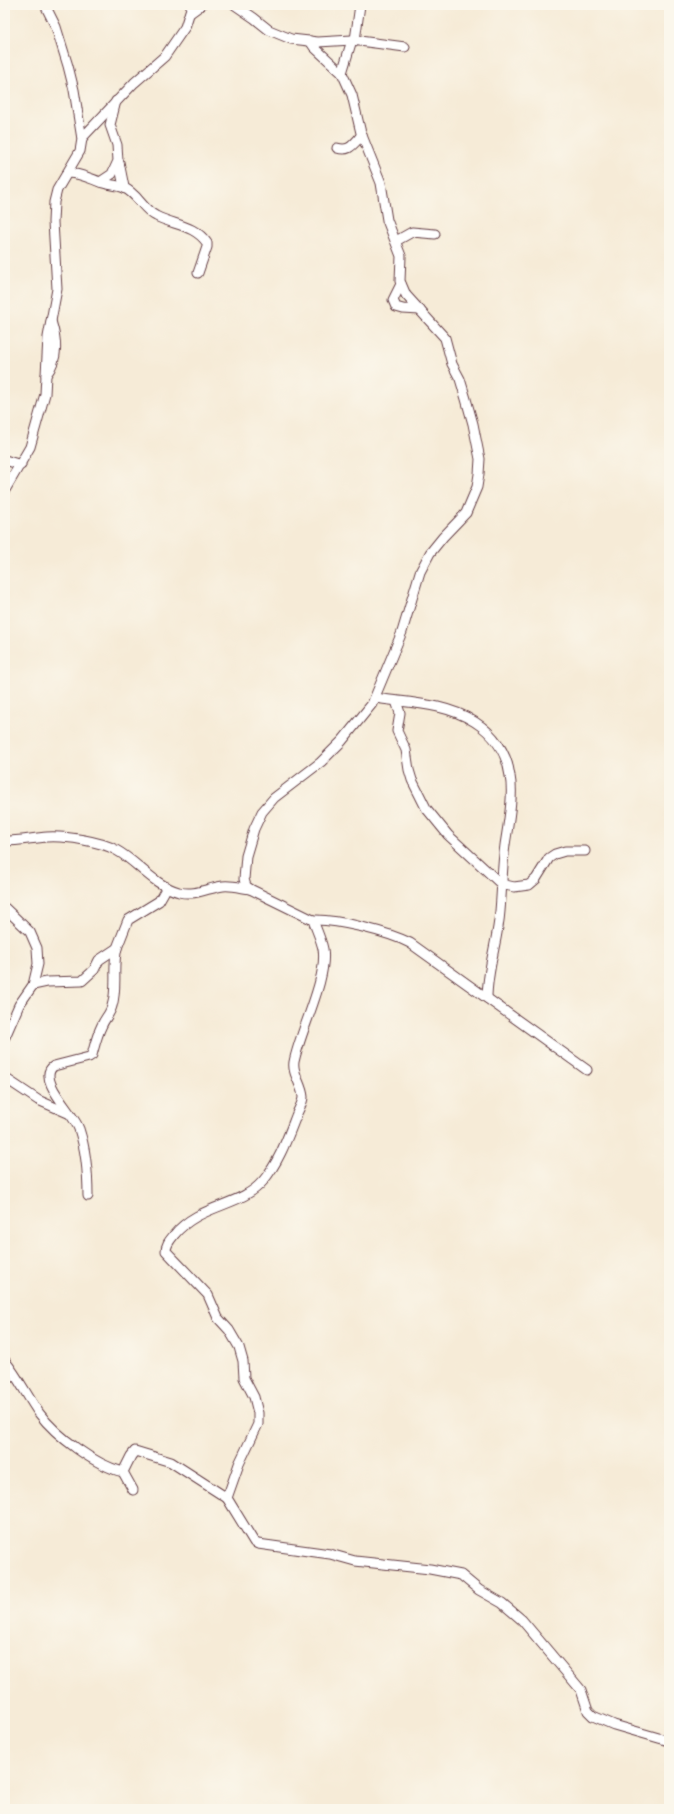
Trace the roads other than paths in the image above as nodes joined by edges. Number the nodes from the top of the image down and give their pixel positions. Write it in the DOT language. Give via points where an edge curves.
graph roads {
  1 [pos="45,5"];
  2 [pos="201,5"];
  3 [pos="235,5"];
  4 [pos="360,5"];
  5 [pos="191,9"];
  6 [pos="354,40"];
  7 [pos="310,41"];
  8 [pos="405,47"];
  9 [pos="342,73"];
  10 [pos="116,101"];
  11 [pos="362,135"];
  12 [pos="82,138"];
  13 [pos="337,148"];
  14 [pos="118,158"];
  15 [pos="68,173"];
  16 [pos="100,182"];
  17 [pos="124,188"];
  18 [pos="435,234"];
  19 [pos="396,241"];
  20 [pos="198,273"];
  21 [pos="401,284"];
  22 [pos="420,310"];
  23 [pos="5,460"];
  24 [pos="21,465"];
  25 [pos="5,490"];
  26 [pos="376,698"];
  27 [pos="396,701"];
  28 [pos="5,841"];
  29 [pos="585,851"];
  30 [pos="500,884"];
  31 [pos="166,887"];
  32 [pos="250,889"];
  33 [pos="5,908"];
  34 [pos="313,920"];
  35 [pos="117,948"];
  36 [pos="33,985"];
  37 [pos="488,998"];
  38 [pos="5,1037"];
  39 [pos="588,1070"];
  40 [pos="5,1078"];
  41 [pos="73,1116"];
  42 [pos="88,1196"];
  43 [pos="5,1361"];
  44 [pos="123,1472"];
  45 [pos="132,1490"];
  46 [pos="227,1498"];
  47 [pos="669,1741"];
  1 -- 12 [label="street" via="56,27 68,66"];
  2 -- 5 [label="street"];
  3 -- 7 [label="street" via="269,30 291,39"];
  4 -- 6 [label="street"];
  5 -- 10 [label="street" via="185,28 165,56"];
  6 -- 7 [label="street"];
  6 -- 8 [label="street"];
  6 -- 9 [label="street"];
  7 -- 9 [label="street"];
  9 -- 11 [label="street" via="352,95"];
  10 -- 12 [label="street"];
  10 -- 14 [label="street" via="110,125 117,145"];
  11 -- 13 [label="street" via="350,148"];
  11 -- 19 [label="street" via="381,183 387,220"];
  12 -- 15 [label="street" via="80,151"];
  14 -- 16 [label="street" via="115,170"];
  14 -- 17 [label="street"];
  15 -- 16 [label="street"];
  15 -- 24 [label="street" via="57,190 53,206 57,288 47,347 45,394 30,447"];
  16 -- 17 [label="street"];
  17 -- 20 [label="street" via="156,217 191,229 204,238 207,247"];
  18 -- 19 [label="street" via="412,232"];
  19 -- 21 [label="street" via="401,256"];
  21 -- 22 [label="street" via="406,295"];
  21 -- 22 [label="street" via="394,296 396,307"];
  22 -- 26 [label="street" via="445,338 452,364 460,379 478,445 479,474 477,487 466,513 430,553 420,572 402,632"];
  23 -- 24 [label="street"];
  24 -- 25 [label="street"];
  26 -- 27 [label="street"];
  26 -- 32 [label="street" via="346,736 321,762 274,798 262,812 246,856 244,879"];
  27 -- 30 [label="street" via="400,713 397,731 406,750 412,780 426,808 448,836"];
  27 -- 30 [label="street" via="456,712 484,728 499,745 511,777"];
  28 -- 31 [label="street" via="57,837 104,845 116,849"];
  29 -- 30 [label="street" via="555,854 529,885 514,887"];
  30 -- 37 [label="street" via="500,912"];
  31 -- 32 [label="street" via="193,894 226,886"];
  31 -- 35 [label="street" via="159,901 128,920"];
  32 -- 34 [label="street"];
  33 -- 36 [label="street" via="30,932 37,948 38,964"];
  34 -- 37 [label="street" via="341,923 402,939"];
  34 -- 46 [label="street" via="323,949 321,976 294,1064 303,1099 286,1144 259,1185 250,1192 194,1217 176,1233 166,1247 172,1258 208,1295 218,1318 239,1347 244,1378 254,1397 258,1413 258,1424 239,1464"];
  35 -- 36 [label="street" via="99,960 94,970 82,981"];
  35 -- 41 [label="street" via="114,957 116,978 112,1007 101,1026 92,1054 89,1058 54,1066 48,1073 56,1096"];
  36 -- 38 [label="street" via="19,1005"];
  37 -- 39 [label="street"];
  40 -- 41 [label="street" via="38,1100"];
  41 -- 42 [label="street" via="87,1161"];
  43 -- 44 [label="street" via="38,1411 53,1428 95,1460"];
  44 -- 45 [label="street"];
  44 -- 46 [label="street" via="135,1451 171,1462"];
  46 -- 47 [label="street" via="254,1542 258,1544 430,1569 466,1578 479,1590 499,1600 522,1620 581,1690 588,1711 593,1716"];
}
